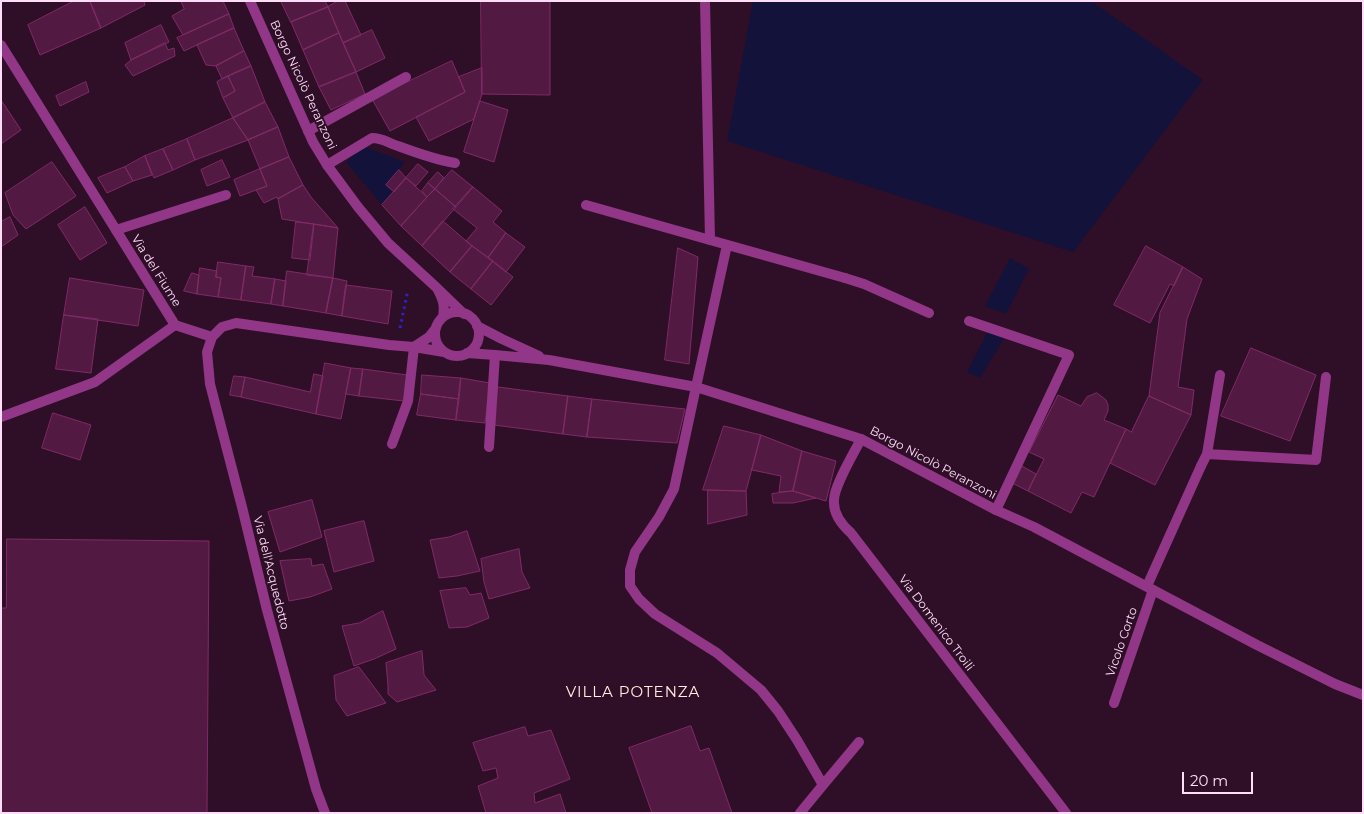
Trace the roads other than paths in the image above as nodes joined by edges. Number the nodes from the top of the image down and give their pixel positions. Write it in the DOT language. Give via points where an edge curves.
graph roads {
  1 [pos="250,1"];
  2 [pos="705,1"];
  3 [pos="1,45"];
  4 [pos="406,76"];
  5 [pos="308,131"];
  6 [pos="455,164"];
  7 [pos="326,165"];
  8 [pos="226,195"];
  9 [pos="586,205"];
  10 [pos="116,230"];
  11 [pos="710,240"];
  12 [pos="727,245"];
  13 [pos="437,288"];
  14 [pos="929,313"];
  15 [pos="464,314"];
  16 [pos="443,317"];
  17 [pos="969,321"];
  18 [pos="175,325"];
  19 [pos="477,326"];
  20 [pos="436,328"];
  21 [pos="212,337"];
  22 [pos="414,347"];
  23 [pos="444,352"];
  24 [pos="467,354"];
  25 [pos="495,355"];
  26 [pos="549,360"];
  27 [pos="1220,375"];
  28 [pos="1326,377"];
  29 [pos="696,388"];
  30 [pos="1,418"];
  31 [pos="861,439"];
  32 [pos="392,444"];
  33 [pos="488,447"];
  34 [pos="1207,454"];
  35 [pos="996,510"];
  36 [pos="1150,588"];
  37 [pos="1363,695"];
  38 [pos="1114,703"];
  39 [pos="859,742"];
  40 [pos="823,785"];
  41 [pos="325,813"];
  42 [pos="800,813"];
  43 [pos="1066,813"];
  1 -- 5 [label="street, Borgo Nicolò Peranzoni"];
  2 -- 11 [label="street"];
  3 -- 10 [label="street, Via del Fiume"];
  4 -- 5 [label="street"];
  5 -- 7 [label="street, Borgo Nicolò Peranzoni"];
  6 -- 7 [label="street" via="372,138"];
  7 -- 13 [label="street, Borgo Nicolò Peranzoni" via="388,243"];
  8 -- 10 [label="street"];
  9 -- 11 [label="street"];
  10 -- 18 [label="street, Via del Fiume"];
  11 -- 12 [label="street"];
  12 -- 14 [label="street" via="864,284"];
  12 -- 29 [label="street"];
  13 -- 15 [label="street, Borgo Nicolò Peranzoni"];
  13 -- 16 [label="street" via="445,306"];
  15 -- 16 [label="street"];
  15 -- 19 [label="street, Borgo Nicolò Peranzoni"];
  16 -- 20 [label="street"];
  17 -- 35 [label="street" via="1069,355"];
  18 -- 21 [label="street, Via del Fiume"];
  18 -- 30 [label="street" via="95,382"];
  19 -- 24 [label="street" via="478,340"];
  19 -- 26 [label="street, Borgo Nicolò Peranzoni"];
  20 -- 22 [label="street"];
  20 -- 23 [label="street" via="436,342"];
  21 -- 22 [label="street" via="222,326 236,323"];
  21 -- 41 [label="street, Via dell'Acquedotto" via="207,352 210,384 274,637"];
  22 -- 23 [label="street"];
  22 -- 32 [label="street" via="408,402"];
  23 -- 24 [label="street, Borgo Nicolò Peranzoni" via="455,356"];
  24 -- 25 [label="street, Borgo Nicolò Peranzoni"];
  25 -- 26 [label="street, Borgo Nicolò Peranzoni"];
  25 -- 33 [label="street"];
  26 -- 29 [label="street, Borgo Nicolò Peranzoni"];
  27 -- 34 [label="street"];
  28 -- 34 [label="street" via="1316,460"];
  29 -- 31 [label="street, Borgo Nicolò Peranzoni"];
  29 -- 40 [label="street" via="674,489 635,552 630,586 655,614 717,653 761,690 797,740"];
  31 -- 35 [label="street, Borgo Nicolò Peranzoni"];
  31 -- 43 [label="street, Via Domenico Troili" via="838,486 834,500 836,513"];
  34 -- 36 [label="street"];
  35 -- 36 [label="street, Borgo Nicolò Peranzoni"];
  36 -- 37 [label="street, Borgo Nicolò Peranzoni"];
  36 -- 38 [label="street, Vicolo Corto"];
  39 -- 40 [label="street"];
  40 -- 42 [label="street"];
}
